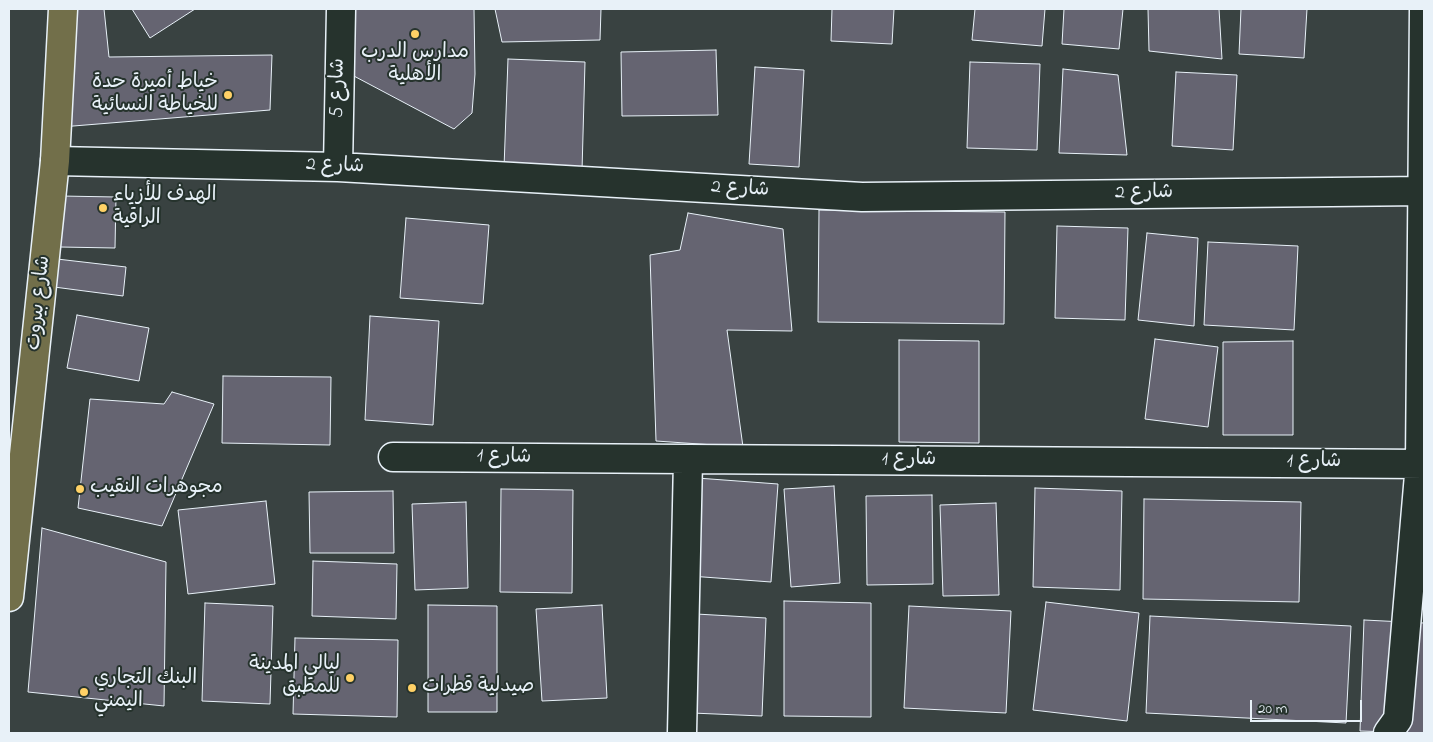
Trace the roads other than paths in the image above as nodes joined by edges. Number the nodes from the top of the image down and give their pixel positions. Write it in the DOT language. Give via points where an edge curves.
graph roads {
  1 [pos="63,9"];
  2 [pos="341,9"];
  3 [pos="1424,9"];
  4 [pos="56,161"];
  5 [pos="338,167"];
  6 [pos="1423,191"];
  7 [pos="394,457"];
  8 [pos="688,460"];
  9 [pos="1422,464"];
  10 [pos="9,597"];
  11 [pos="682,733"];
  12 [pos="1388,733"];
  1 -- 4 [label="main road, شارع بيروت"];
  2 -- 5 [label="street, شارع 5"];
  3 -- 6 [label="street"];
  4 -- 5 [label="street, شارع 2"];
  4 -- 10 [label="main road, شارع بيروت"];
  5 -- 6 [label="street, شارع 2" via="862,197"];
  6 -- 9 [label="street"];
  7 -- 8 [label="street, شارع 1"];
  8 -- 9 [label="street, شارع 1"];
  8 -- 11 [label="street"];
  9 -- 12 [label="street" via="1398,720"];
}
